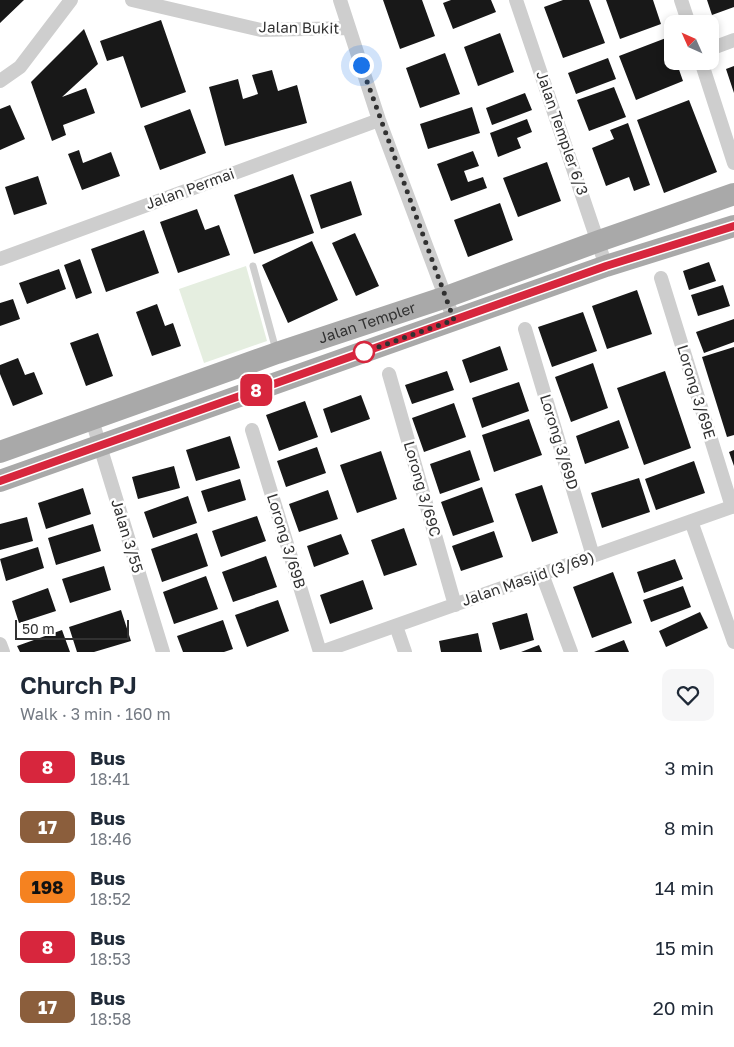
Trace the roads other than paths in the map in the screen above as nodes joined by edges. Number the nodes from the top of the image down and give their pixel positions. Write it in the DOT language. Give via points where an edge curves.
graph roads {
  1 [pos="70,0"];
  2 [pos="132,0"];
  3 [pos="340,0"];
  4 [pos="516,0"];
  5 [pos="681,0"];
  6 [pos="686,15"];
  7 [pos="349,28"];
  8 [pos="734,40"];
  9 [pos="719,46"];
  10 [pos="704,70"];
  11 [pos="0,82"];
  12 [pos="380,120"];
  13 [pos="734,163"];
  14 [pos="734,194"];
  15 [pos="734,226"];
  16 [pos="599,240"];
  17 [pos="0,259"];
  18 [pos="253,266"];
  19 [pos="606,266"];
  20 [pos="661,278"];
  21 [pos="446,298"];
  22 [pos="454,320"];
  23 [pos="525,328"];
  24 [pos="277,353"];
  25 [pos="389,374"];
  26 [pos="92,420"];
  27 [pos="252,430"];
  28 [pos="100,446"];
  29 [pos="0,452"];
  30 [pos="0,481"];
  31 [pos="733,507"];
  32 [pos="691,521"];
  33 [pos="593,556"];
  34 [pos="542,574"];
  35 [pos="455,605"];
  36 [pos="396,626"];
  37 [pos="734,642"];
  38 [pos="0,644"];
  39 [pos="3,652"];
  40 [pos="163,652"];
  41 [pos="321,652"];
  42 [pos="405,652"];
  43 [pos="571,652"];
  1 -- 11 [label="street" via="20,67"];
  2 -- 7 [label="street, Jalan Bukit" via="262,30"];
  3 -- 7 [label="street"];
  4 -- 16 [label="street, Jalan Templer 6/3"];
  5 -- 6 [label="street"];
  7 -- 12 [label="street"];
  8 -- 9 [label="street"];
  10 -- 13 [label="street"];
  12 -- 17 [label="street, Jalan Permai"];
  12 -- 21 [label="street"];
  14 -- 16 [label="main road, Jalan Templer"];
  15 -- 19 [label="main road, Jalan Templer"];
  16 -- 19 [label="street, Jalan Templer 6/3"];
  16 -- 21 [label="main road, Jalan Templer"];
  18 -- 24 [label="lane"];
  19 -- 22 [label="main road, Jalan Templer"];
  20 -- 31 [label="street, Lorong 3/69E"];
  21 -- 22 [label="street"];
  21 -- 24 [label="main road, Jalan Templer"];
  22 -- 28 [label="main road, Jalan Templer"];
  23 -- 33 [label="street, Lorong 3/69D"];
  24 -- 26 [label="main road, Jalan Templer"];
  25 -- 35 [label="street, Lorong 3/69C"];
  26 -- 28 [label="street, Jalan 3/55"];
  26 -- 29 [label="main road, Jalan Templer"];
  27 -- 41 [label="street, Lorong 3/69B"];
  28 -- 30 [label="main road, Jalan Templer"];
  28 -- 40 [label="street, Jalan 3/55"];
  31 -- 32 [label="street, Jalan Masjid (3/69)"];
  32 -- 33 [label="street, Jalan Masjid (3/69)"];
  32 -- 37 [label="street"];
  33 -- 34 [label="street, Jalan Masjid (3/69)"];
  34 -- 35 [label="street, Jalan Masjid (3/69)"];
  34 -- 43 [label="street"];
  35 -- 36 [label="street, Jalan Masjid (3/69)"];
  36 -- 41 [label="street, Jalan Masjid (3/69)"];
  36 -- 42 [label="street"];
  38 -- 39 [label="street"];
}
